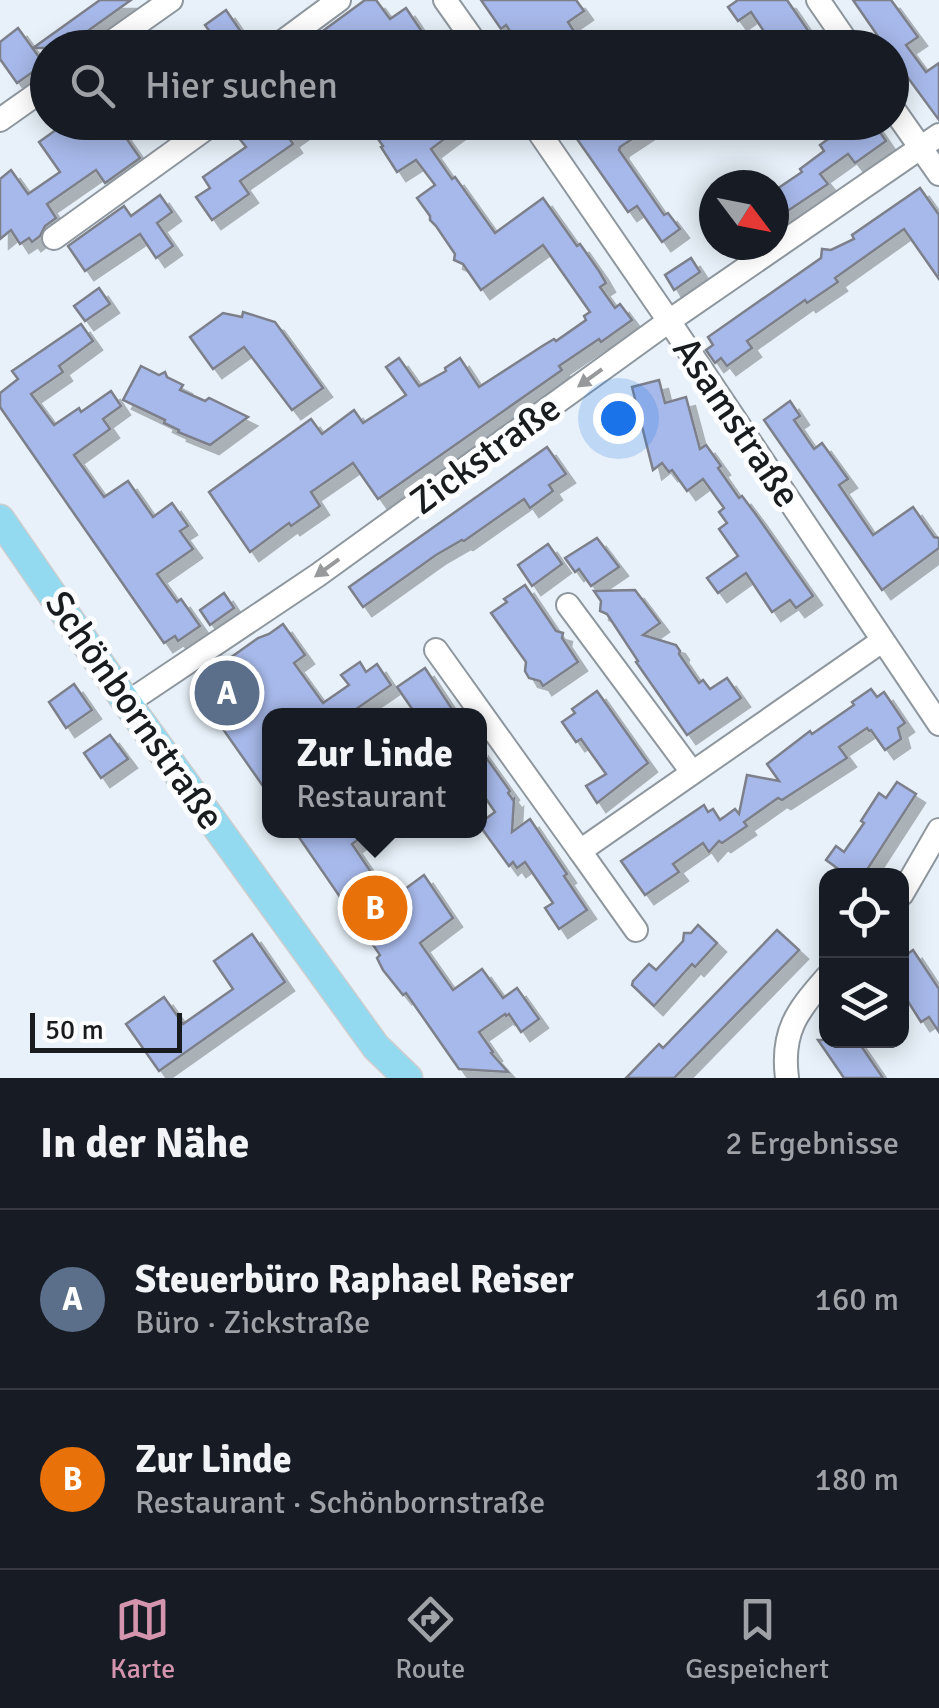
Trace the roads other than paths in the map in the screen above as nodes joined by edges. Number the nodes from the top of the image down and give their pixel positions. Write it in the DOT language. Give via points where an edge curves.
graph roads {
  1 [pos="171,0"];
  2 [pos="339,0"];
  3 [pos="445,0"];
  4 [pos="818,0"];
  5 [pos="128,30"];
  6 [pos="298,30"];
  7 [pos="466,30"];
  8 [pos="839,30"];
  9 [pos="30,99"];
  10 [pos="0,120"];
  11 [pos="909,123"];
  12 [pos="190,140"];
  13 [pos="544,140"];
  14 [pos="930,142"];
  15 [pos="939,174"];
  16 [pos="54,238"];
  17 [pos="669,321"];
  18 [pos="0,519"];
  19 [pos="568,605"];
  20 [pos="882,641"];
  21 [pos="436,650"];
  22 [pos="931,702"];
  23 [pos="128,703"];
  24 [pos="478,708"];
  25 [pos="487,721"];
  26 [pos="939,724"];
  27 [pos="692,772"];
  28 [pos="939,830"];
  29 [pos="580,851"];
  30 [pos="909,882"];
  31 [pos="636,930"];
  32 [pos="819,986"];
  33 [pos="376,1047"];
  34 [pos="392,1078"];
  35 [pos="408,1078"];
  36 [pos="787,1078"];
  1 -- 5 [label="street"];
  2 -- 6 [label="street"];
  3 -- 7 [label="street"];
  4 -- 8 [label="street"];
  9 -- 10 [label="street"];
  11 -- 14 [label="street"];
  12 -- 16 [label="street"];
  13 -- 17 [label="street, Asamstraße"];
  14 -- 15 [label="street"];
  14 -- 17 [label="street, Zickstraße"];
  17 -- 20 [label="street, Asamstraße"];
  17 -- 23 [label="street, Zickstraße, one-way" via="318,575"];
  18 -- 23 [label="main road, Schönbornstraße"];
  19 -- 27 [label="street"];
  20 -- 22 [label="street, Asamstraße"];
  20 -- 27 [label="street"];
  21 -- 24 [label="street"];
  22 -- 26 [label="street, Asamstraße"];
  23 -- 33 [label="main road, Schönbornstraße"];
  25 -- 29 [label="street"];
  27 -- 29 [label="street"];
  28 -- 30 [label="street"];
  29 -- 31 [label="street"];
  32 -- 36 [label="street" via="788,1031"];
  33 -- 34 [label="main road, Schönbornstraße"];
  33 -- 35 [label="main road, Schönbornstraße"];
}
